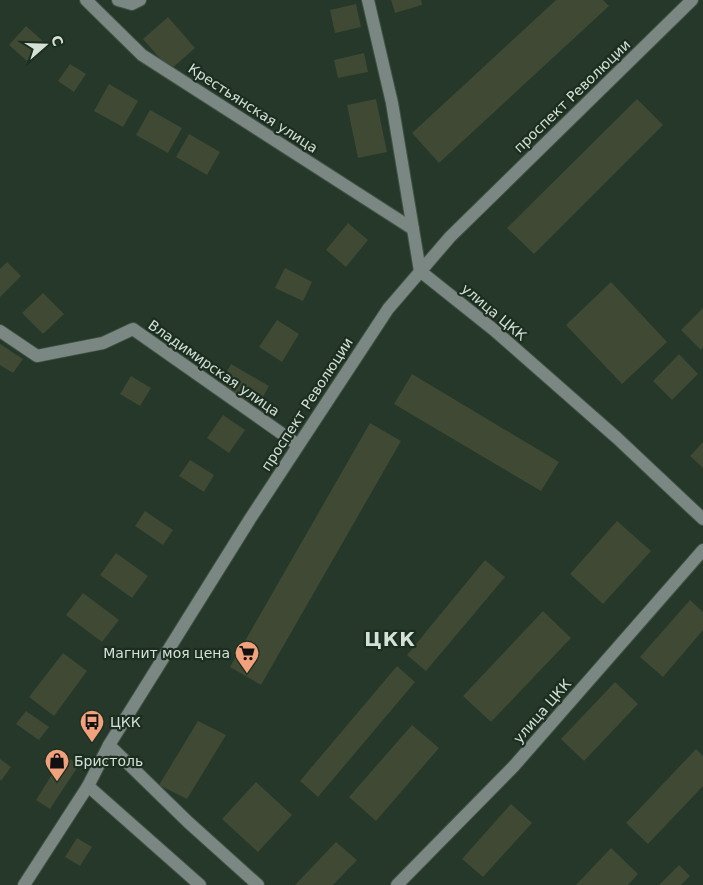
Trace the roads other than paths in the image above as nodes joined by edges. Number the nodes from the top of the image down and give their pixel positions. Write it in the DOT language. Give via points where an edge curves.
graph roads {
  1 [pos="86,0"];
  2 [pos="118,0"];
  3 [pos="140,0"];
  4 [pos="368,0"];
  5 [pos="692,0"];
  6 [pos="413,229"];
  7 [pos="420,271"];
  8 [pos="0,332"];
  9 [pos="298,446"];
  10 [pos="703,519"];
  11 [pos="703,550"];
  12 [pos="109,745"];
  13 [pos="88,786"];
  14 [pos="24,885"];
  15 [pos="200,885"];
  16 [pos="258,885"];
  17 [pos="397,885"];
  1 -- 6 [label="street, Крестьянская улица" via="142,55"];
  2 -- 3 [label="street" via="132,4"];
  4 -- 6 [label="street" via="392,103"];
  5 -- 7 [label="street, проспект Революции" via="450,237"];
  6 -- 7 [label="street"];
  7 -- 9 [label="street, проспект Революции" via="388,309"];
  7 -- 10 [label="street, улица ЦКК" via="494,330"];
  8 -- 9 [label="street, Владимирская улица" via="38,356 103,343 133,329"];
  9 -- 12 [label="street, проспект Революции"];
  11 -- 17 [label="street, улица ЦКК" via="514,766"];
  12 -- 13 [label="street, проспект Революции"];
  12 -- 16 [label="street"];
  13 -- 14 [label="street, проспект Революции"];
  13 -- 15 [label="street"];
}
